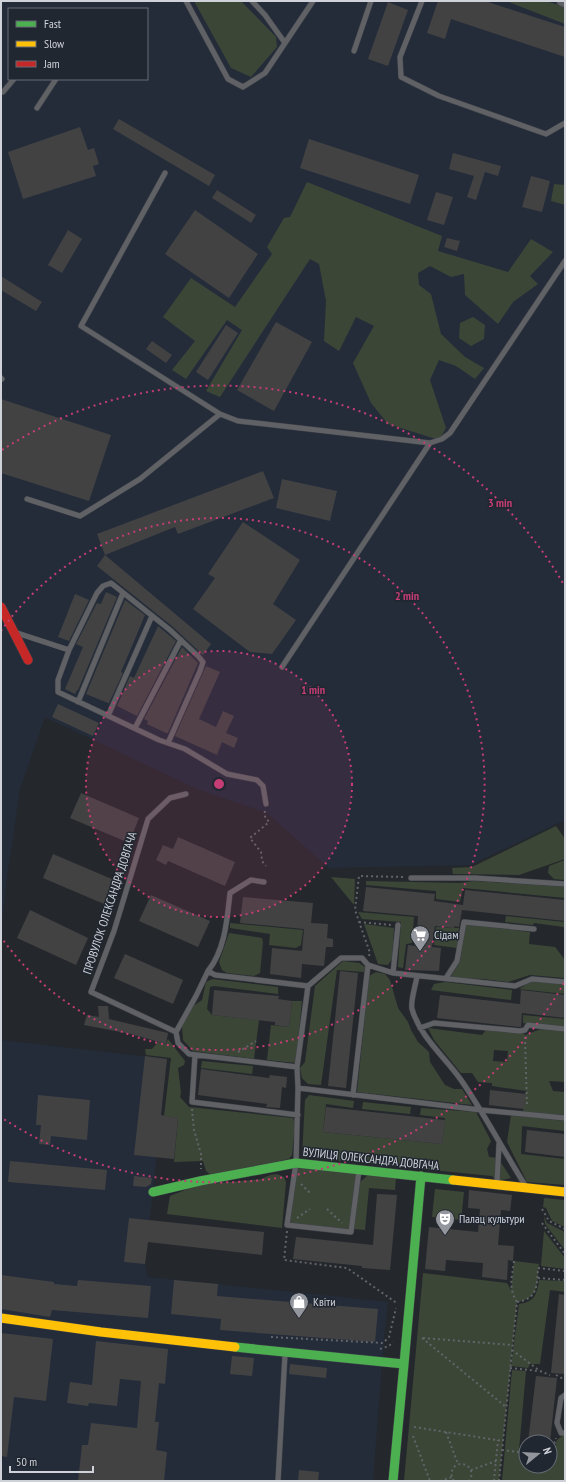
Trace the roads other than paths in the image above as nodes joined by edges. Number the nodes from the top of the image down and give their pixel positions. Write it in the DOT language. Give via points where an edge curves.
graph roads {
  1 [pos="186,1"];
  2 [pos="252,1"];
  3 [pos="313,1"];
  4 [pos="371,1"];
  5 [pos="422,1"];
  6 [pos="562,1"];
  7 [pos="565,2"];
  8 [pos="285,43"];
  9 [pos="354,51"];
  10 [pos="13,80"];
  11 [pos="55,80"];
  12 [pos="1,92"];
  13 [pos="36,108"];
  14 [pos="565,123"];
  15 [pos="165,172"];
  16 [pos="565,261"];
  17 [pos="220,414"];
  18 [pos="430,443"];
  19 [pos="27,499"];
  20 [pos="123,593"];
  21 [pos="1,607"];
  22 [pos="152,616"];
  23 [pos="14,632"];
  24 [pos="181,640"];
  25 [pos="69,650"];
  26 [pos="28,660"];
  27 [pos="282,667"];
  28 [pos="78,702"];
  29 [pos="108,716"];
  30 [pos="135,728"];
  31 [pos="168,743"];
  32 [pos="186,794"];
  33 [pos="266,804"];
  34 [pos="411,878"];
  35 [pos="264,882"];
  36 [pos="565,884"];
  37 [pos="398,925"];
  38 [pos="534,929"];
  39 [pos="368,965"];
  40 [pos="208,971"];
  41 [pos="393,973"];
  42 [pos="417,976"];
  43 [pos="446,978"];
  44 [pos="565,982"];
  45 [pos="308,986"];
  46 [pos="420,1028"];
  47 [pos="565,1029"];
  48 [pos="176,1032"];
  49 [pos="195,1055"];
  50 [pos="297,1067"];
  51 [pos="298,1088"];
  52 [pos="353,1095"];
  53 [pos="481,1110"];
  54 [pos="298,1115"];
  55 [pos="565,1118"];
  56 [pos="499,1144"];
  57 [pos="296,1163"];
  58 [pos="359,1170"];
  59 [pos="421,1176"];
  60 [pos="497,1184"];
  61 [pos="527,1188"];
  62 [pos="153,1192"];
  63 [pos="565,1192"];
  64 [pos="1,1318"];
  65 [pos="286,1352"];
  66 [pos="404,1364"];
  67 [pos="565,1395"];
  68 [pos="563,1433"];
  69 [pos="278,1481"];
  70 [pos="393,1481"];
  1 -- 8 [label="lane" via="228,79 243,87 265,73"];
  2 -- 8 [label="lane"];
  3 -- 8 [label="lane"];
  4 -- 9 [label="lane"];
  5 -- 14 [label="lane" via="400,57 401,77 439,96 546,134"];
  6 -- 7 [label="street"];
  10 -- 12 [label="lane" via="4,92"];
  11 -- 13 [label="lane"];
  15 -- 17 [label="lane" via="81,326"];
  16 -- 18 [label="lane" via="450,433"];
  17 -- 18 [label="lane" via="238,421"];
  17 -- 19 [label="lane" via="140,479 80,516"];
  18 -- 27 [label="lane"];
  20 -- 22 [label="lane"];
  20 -- 25 [label="lane" via="111,584 103,586"];
  20 -- 28 [label="lane"];
  21 -- 23 [label="street"];
  22 -- 24 [label="lane"];
  22 -- 29 [label="lane"];
  23 -- 25 [label="lane"];
  23 -- 26 [label="street"];
  24 -- 30 [label="lane"];
  24 -- 31 [label="lane" via="202,662"];
  25 -- 28 [label="lane" via="58,680 58,692"];
  28 -- 29 [label="lane"];
  29 -- 30 [label="lane"];
  30 -- 31 [label="lane"];
  31 -- 33 [label="lane" via="185,749 227,774 257,780 263,786"];
  32 -- 48 [label="lane, ПРОВУЛОК ОЛЕКСАНДРА ДОВГАЧА" via="170,798 148,819 114,931 91,992"];
  34 -- 36 [label="lane" via="475,878"];
  35 -- 40 [label="lane" via="251,880 230,893 226,929 215,962"];
  37 -- 41 [label="lane"];
  38 -- 43 [label="lane" via="464,922 457,961"];
  39 -- 41 [label="lane"];
  39 -- 45 [label="lane" via="362,958 341,958"];
  39 -- 52 [label="lane"];
  40 -- 45 [label="lane" via="215,975"];
  40 -- 48 [label="lane"];
  41 -- 42 [label="lane"];
  42 -- 43 [label="lane"];
  42 -- 46 [label="lane" via="412,1008"];
  43 -- 44 [label="lane" via="515,986 532,979"];
  45 -- 50 [label="lane"];
  46 -- 47 [label="lane" via="434,1023 520,1031 525,1030 528,1025"];
  46 -- 53 [label="lane" via="460,1078"];
  48 -- 49 [label="lane" via="178,1043 189,1054"];
  49 -- 50 [label="lane"];
  49 -- 54 [label="lane" via="192,1102"];
  50 -- 51 [label="lane"];
  51 -- 52 [label="lane"];
  51 -- 54 [label="lane"];
  52 -- 53 [label="lane"];
  53 -- 55 [label="lane"];
  53 -- 56 [label="lane"];
  54 -- 57 [label="lane"];
  56 -- 60 [label="lane"];
  56 -- 61 [label="lane"];
  57 -- 58 [label="street, ВУЛИЦЯ ОЛЕКСАНДРА ДОВГАЧА"];
  57 -- 58 [label="lane" via="288,1225 351,1232"];
  57 -- 62 [label="street, ВУЛИЦЯ ОЛЕКСАНДРА ДОВГАЧА"];
  58 -- 59 [label="street, ВУЛИЦЯ ОЛЕКСАНДРА ДОВГАЧА"];
  59 -- 60 [label="street, ВУЛИЦЯ ОЛЕКСАНДРА ДОВГАЧА"];
  59 -- 66 [label="street"];
  60 -- 61 [label="street, ВУЛИЦЯ ОЛЕКСАНДРА ДОВГАЧА"];
  61 -- 63 [label="street, ВУЛИЦЯ ОЛЕКСАНДРА ДОВГАЧА"];
  64 -- 65 [label="street" via="63,1328"];
  65 -- 66 [label="street"];
  65 -- 69 [label="lane"];
  66 -- 70 [label="street"];
  67 -- 68 [label="lane" via="561,1398 557,1423"];
}
